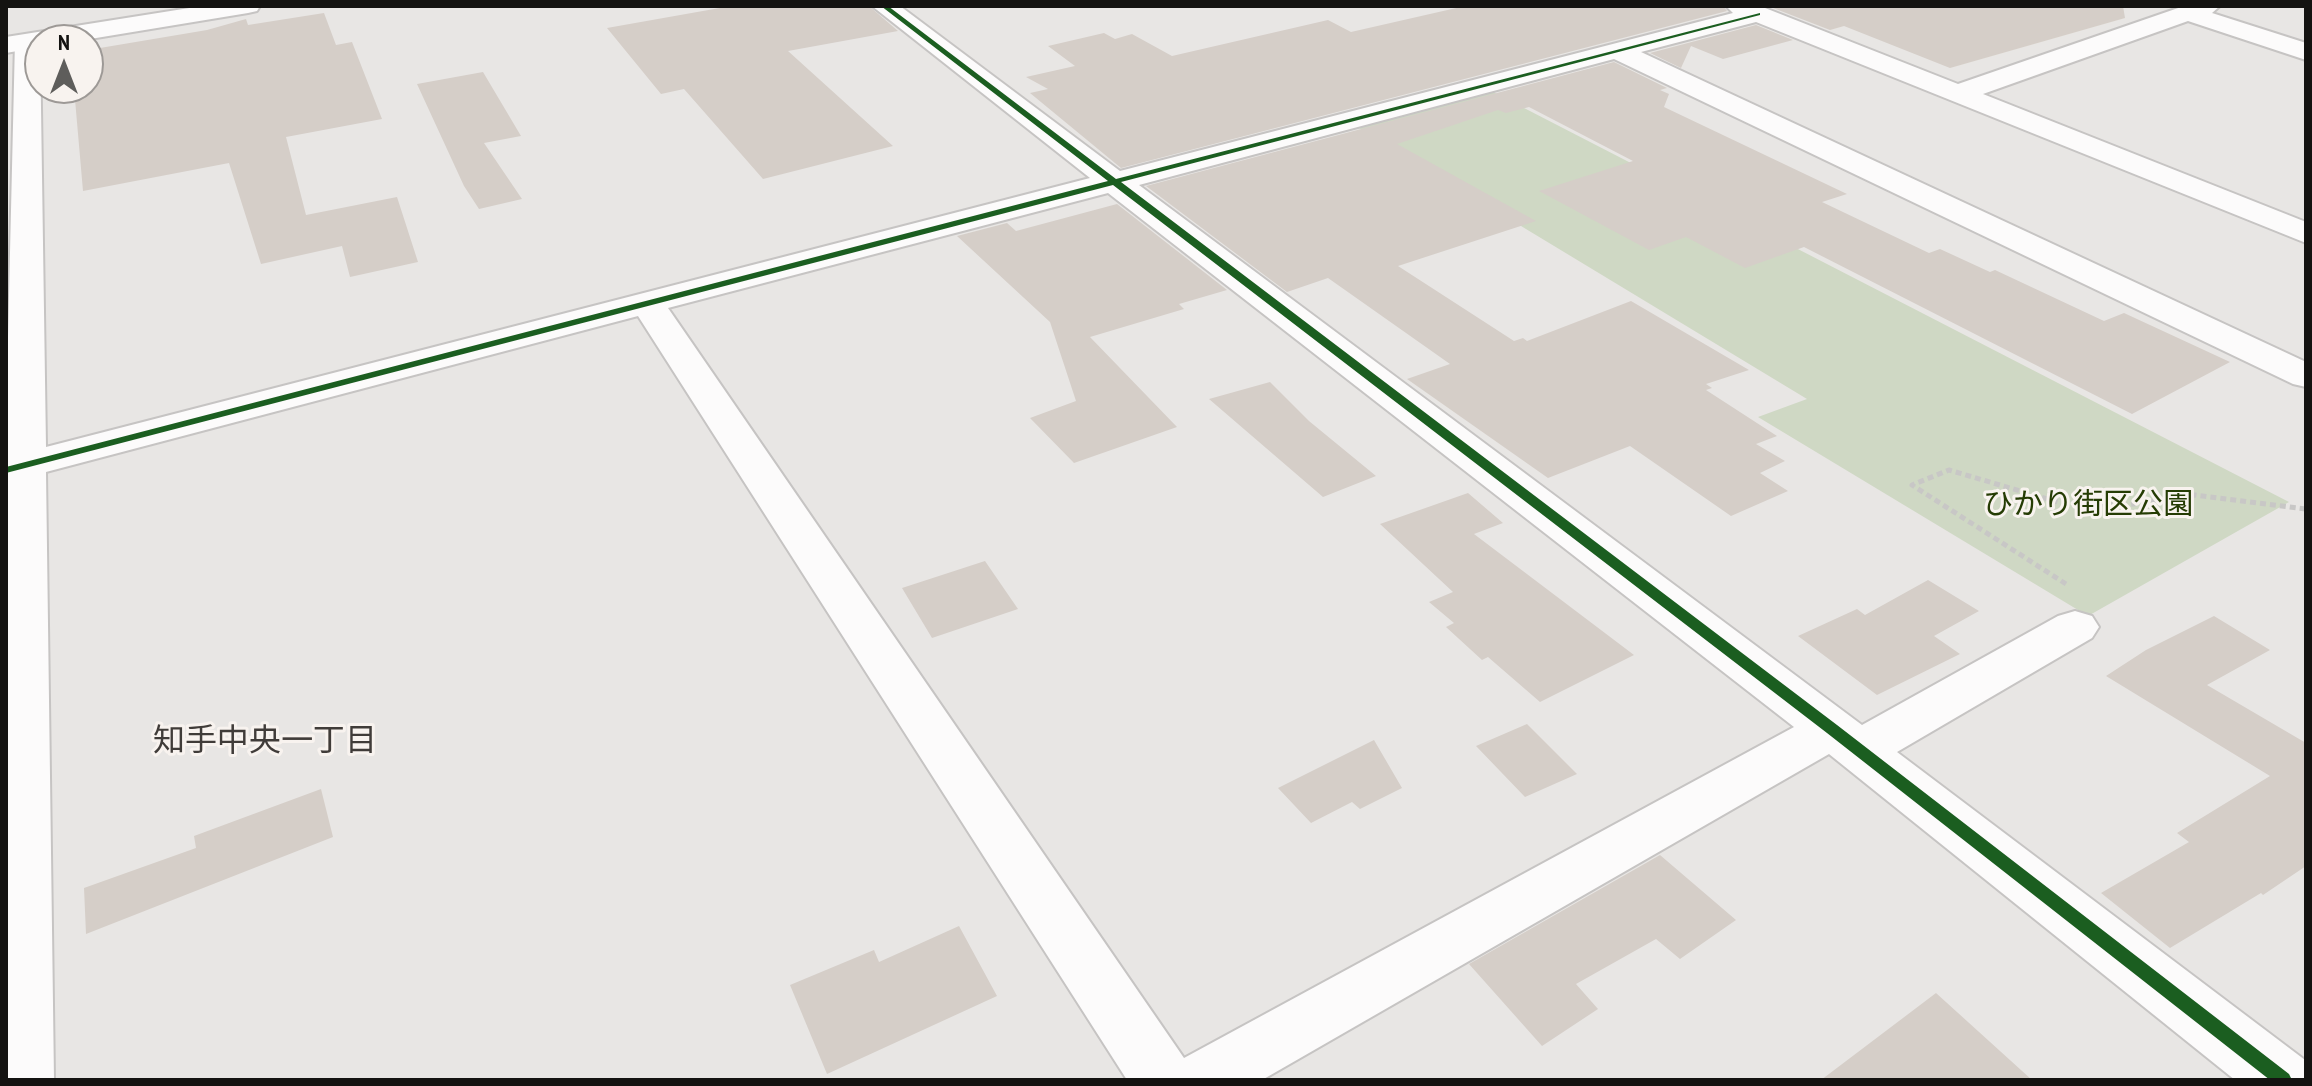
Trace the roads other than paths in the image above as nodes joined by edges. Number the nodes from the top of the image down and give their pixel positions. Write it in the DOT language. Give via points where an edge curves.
graph roads {
  1 [pos="155,6"];
  2 [pos="248,6"];
  3 [pos="884,6"];
  4 [pos="1748,10"];
  5 [pos="2198,10"];
  6 [pos="13,39"];
  7 [pos="1620,52"];
  8 [pos="2306,52"];
  9 [pos="1960,93"];
  10 [pos="1117,183"];
  11 [pos="2306,233"];
  12 [pos="648,305"];
  13 [pos="2306,376"];
  14 [pos="16,468"];
  15 [pos="2072,606"];
  16 [pos="1845,740"];
  17 [pos="22,1080"];
  18 [pos="1163,1080"];
  19 [pos="1204,1080"];
  20 [pos="2283,1080"];
  1 -- 6 [label="street"];
  2 -- 6 [label="street"];
  3 -- 10 [label="street"];
  4 -- 7 [label="street"];
  4 -- 9 [label="street"];
  5 -- 8 [label="street"];
  5 -- 9 [label="street"];
  6 -- 14 [label="street"];
  7 -- 10 [label="street"];
  7 -- 13 [label="street"];
  9 -- 11 [label="street"];
  10 -- 12 [label="street"];
  10 -- 16 [label="street"];
  12 -- 14 [label="street"];
  12 -- 18 [label="street"];
  14 -- 17 [label="street"];
  15 -- 16 [label="street"];
  16 -- 19 [label="street"];
  16 -- 20 [label="street"];
}
